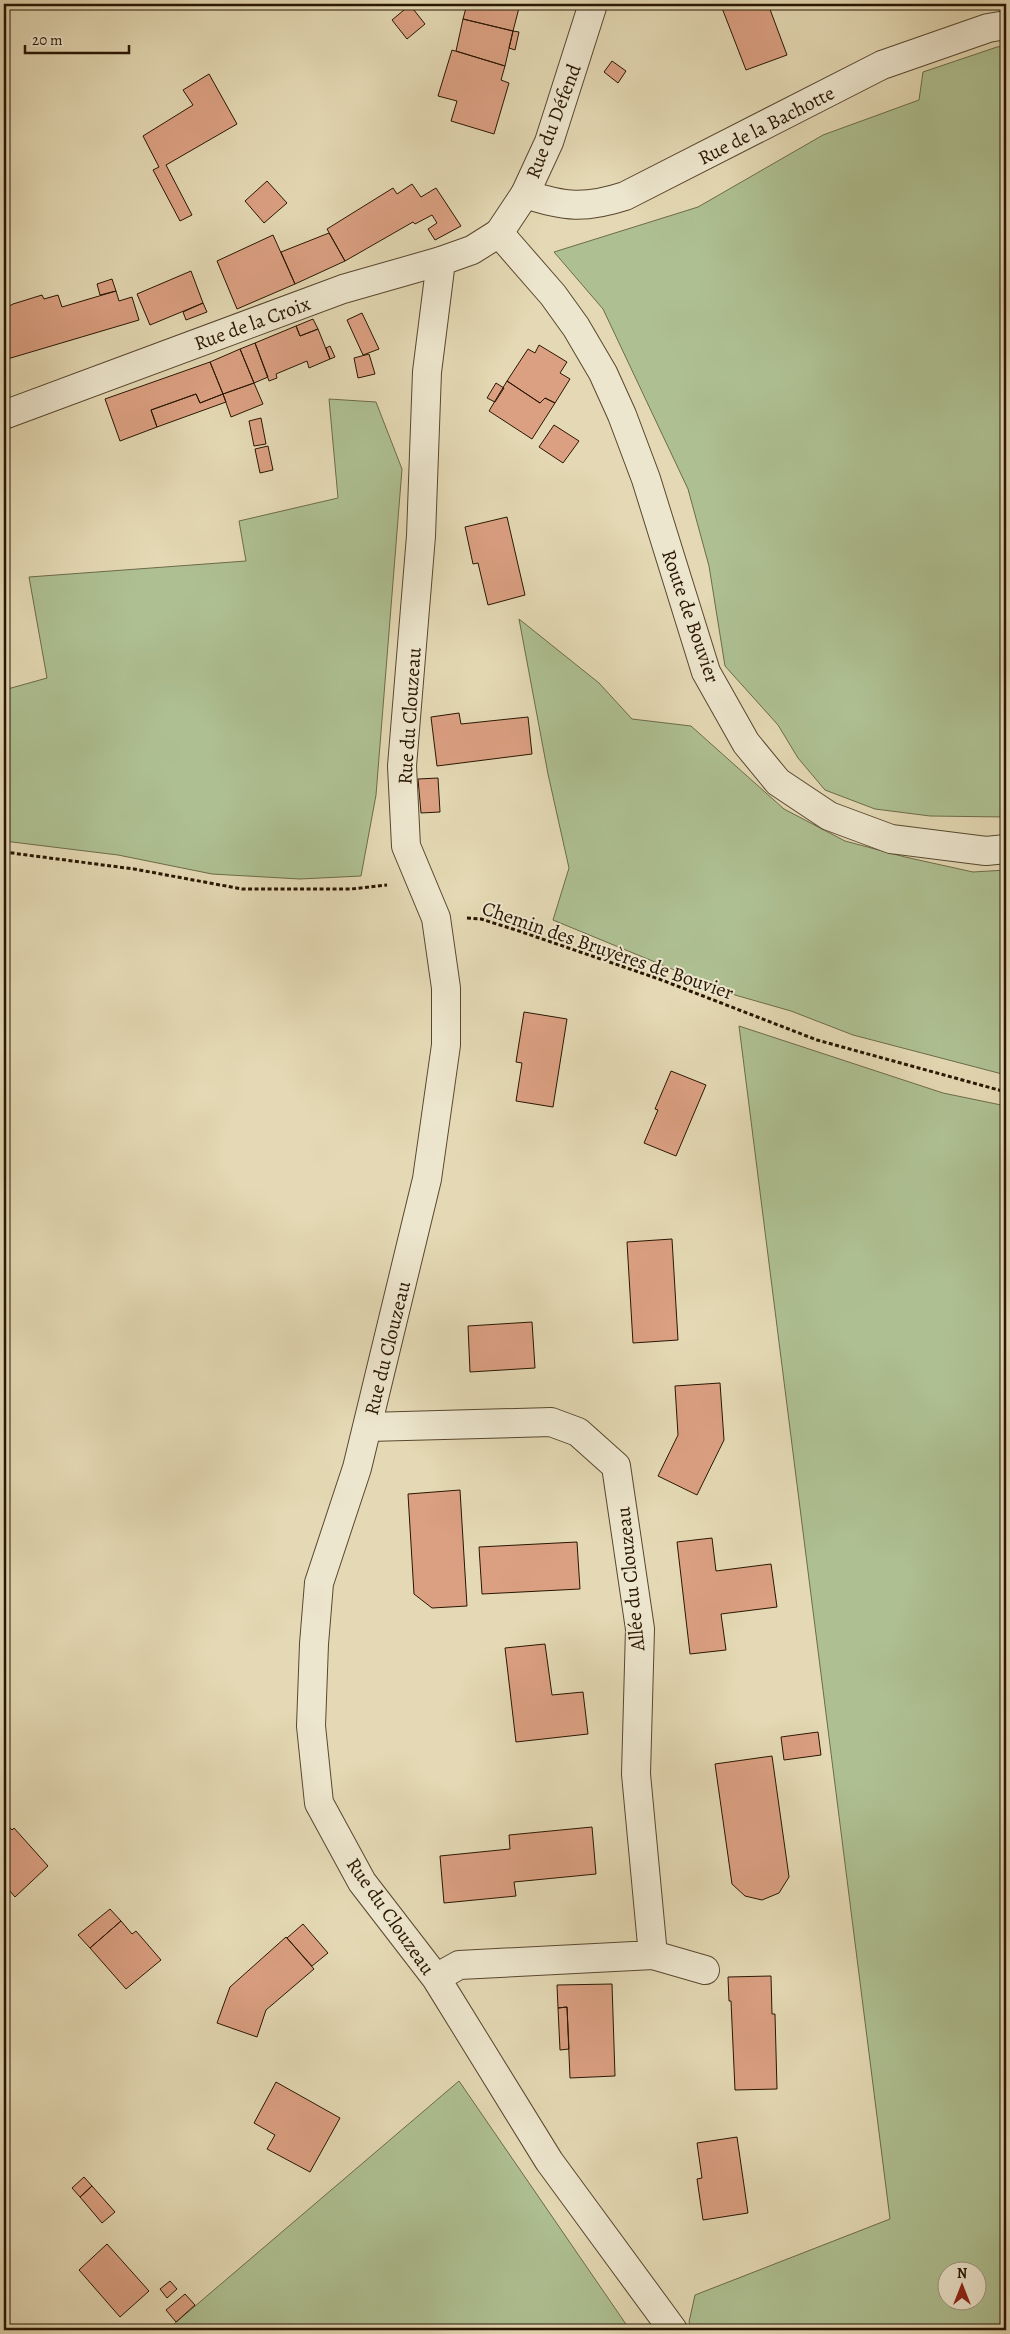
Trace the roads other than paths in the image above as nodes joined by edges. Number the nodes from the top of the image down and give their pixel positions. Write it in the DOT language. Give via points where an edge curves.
graph roads {
  1 [pos="593,4"];
  2 [pos="1006,25"];
  3 [pos="525,194"];
  4 [pos="499,232"];
  5 [pos="441,261"];
  6 [pos="4,415"];
  7 [pos="1006,849"];
  8 [pos="368,1428"];
  9 [pos="653,1955"];
  10 [pos="705,1970"];
  11 [pos="436,1978"];
  12 [pos="672,2330"];
  1 -- 3 [label="street, Rue du Défend" via="548,142"];
  2 -- 3 [label="street, Rue de la Bachotte" via="988,28 882,65 625,196 600,204 573,206"];
  3 -- 4 [label="street, Rue du Défend"];
  4 -- 5 [label="street, Rue de la Croix" via="472,250"];
  4 -- 7 [label="street, Route de Bouvier" via="559,303 603,373 646,479 706,672 746,743 778,782 829,816 891,839 986,851"];
  5 -- 6 [label="street, Rue de la Croix" via="344,288"];
  5 -- 8 [label="street, Rue du Clouzeau" via="427,372 420,545 402,766 406,846 436,918 446,988 446,1045 427,1179"];
  8 -- 9 [label="street, Allée du Clouzeau" via="551,1422 578,1432 616,1466 640,1629 636,1774"];
  8 -- 11 [label="street, Rue du Clouzeau" via="319,1583 311,1726 319,1803 362,1882"];
  9 -- 10 [label="street"];
  9 -- 11 [label="street" via="459,1965"];
  11 -- 12 [label="street, Rue du Clouzeau" via="548,2161"];
}
